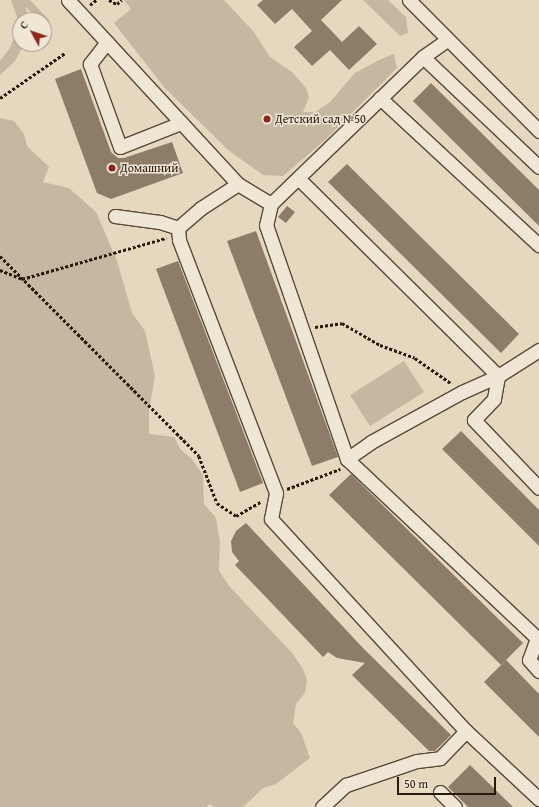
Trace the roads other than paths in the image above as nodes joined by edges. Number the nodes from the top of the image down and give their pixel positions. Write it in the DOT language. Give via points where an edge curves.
graph roads {
  1 [pos="68,0"];
  2 [pos="410,0"];
  3 [pos="447,40"];
  4 [pos="107,42"];
  5 [pos="423,57"];
  6 [pos="380,98"];
  7 [pos="181,123"];
  8 [pos="539,131"];
  9 [pos="539,167"];
  10 [pos="299,178"];
  11 [pos="238,184"];
  12 [pos="271,204"];
  13 [pos="115,216"];
  14 [pos="178,231"];
  15 [pos="539,245"];
  16 [pos="539,350"];
  17 [pos="498,376"];
  18 [pos="349,462"];
  19 [pos="539,488"];
  20 [pos="539,671"];
  21 [pos="466,731"];
  22 [pos="440,792"];
  23 [pos="539,798"];
  24 [pos="322,807"];
  25 [pos="455,807"];
  1 -- 4 [label="street"];
  2 -- 3 [label="street"];
  3 -- 5 [label="street"];
  3 -- 8 [label="street"];
  4 -- 7 [label="street"];
  4 -- 7 [label="street" via="90,64 120,147"];
  5 -- 6 [label="street"];
  5 -- 9 [label="street"];
  6 -- 10 [label="street"];
  6 -- 15 [label="street"];
  7 -- 11 [label="street"];
  10 -- 12 [label="street"];
  10 -- 17 [label="street"];
  11 -- 12 [label="street"];
  11 -- 14 [label="street" via="201,208"];
  12 -- 18 [label="street" via="266,225"];
  13 -- 14 [label="street" via="160,222"];
  14 -- 21 [label="street" via="282,491 271,519"];
  16 -- 17 [label="street"];
  17 -- 18 [label="street" via="462,392 370,442"];
  17 -- 19 [label="street" via="494,399 474,420"];
  18 -- 20 [label="street" via="537,638 529,660"];
  21 -- 23 [label="street"];
  21 -- 24 [label="street" via="440,758 417,761 346,785"];
  22 -- 25 [label="street"];
}
